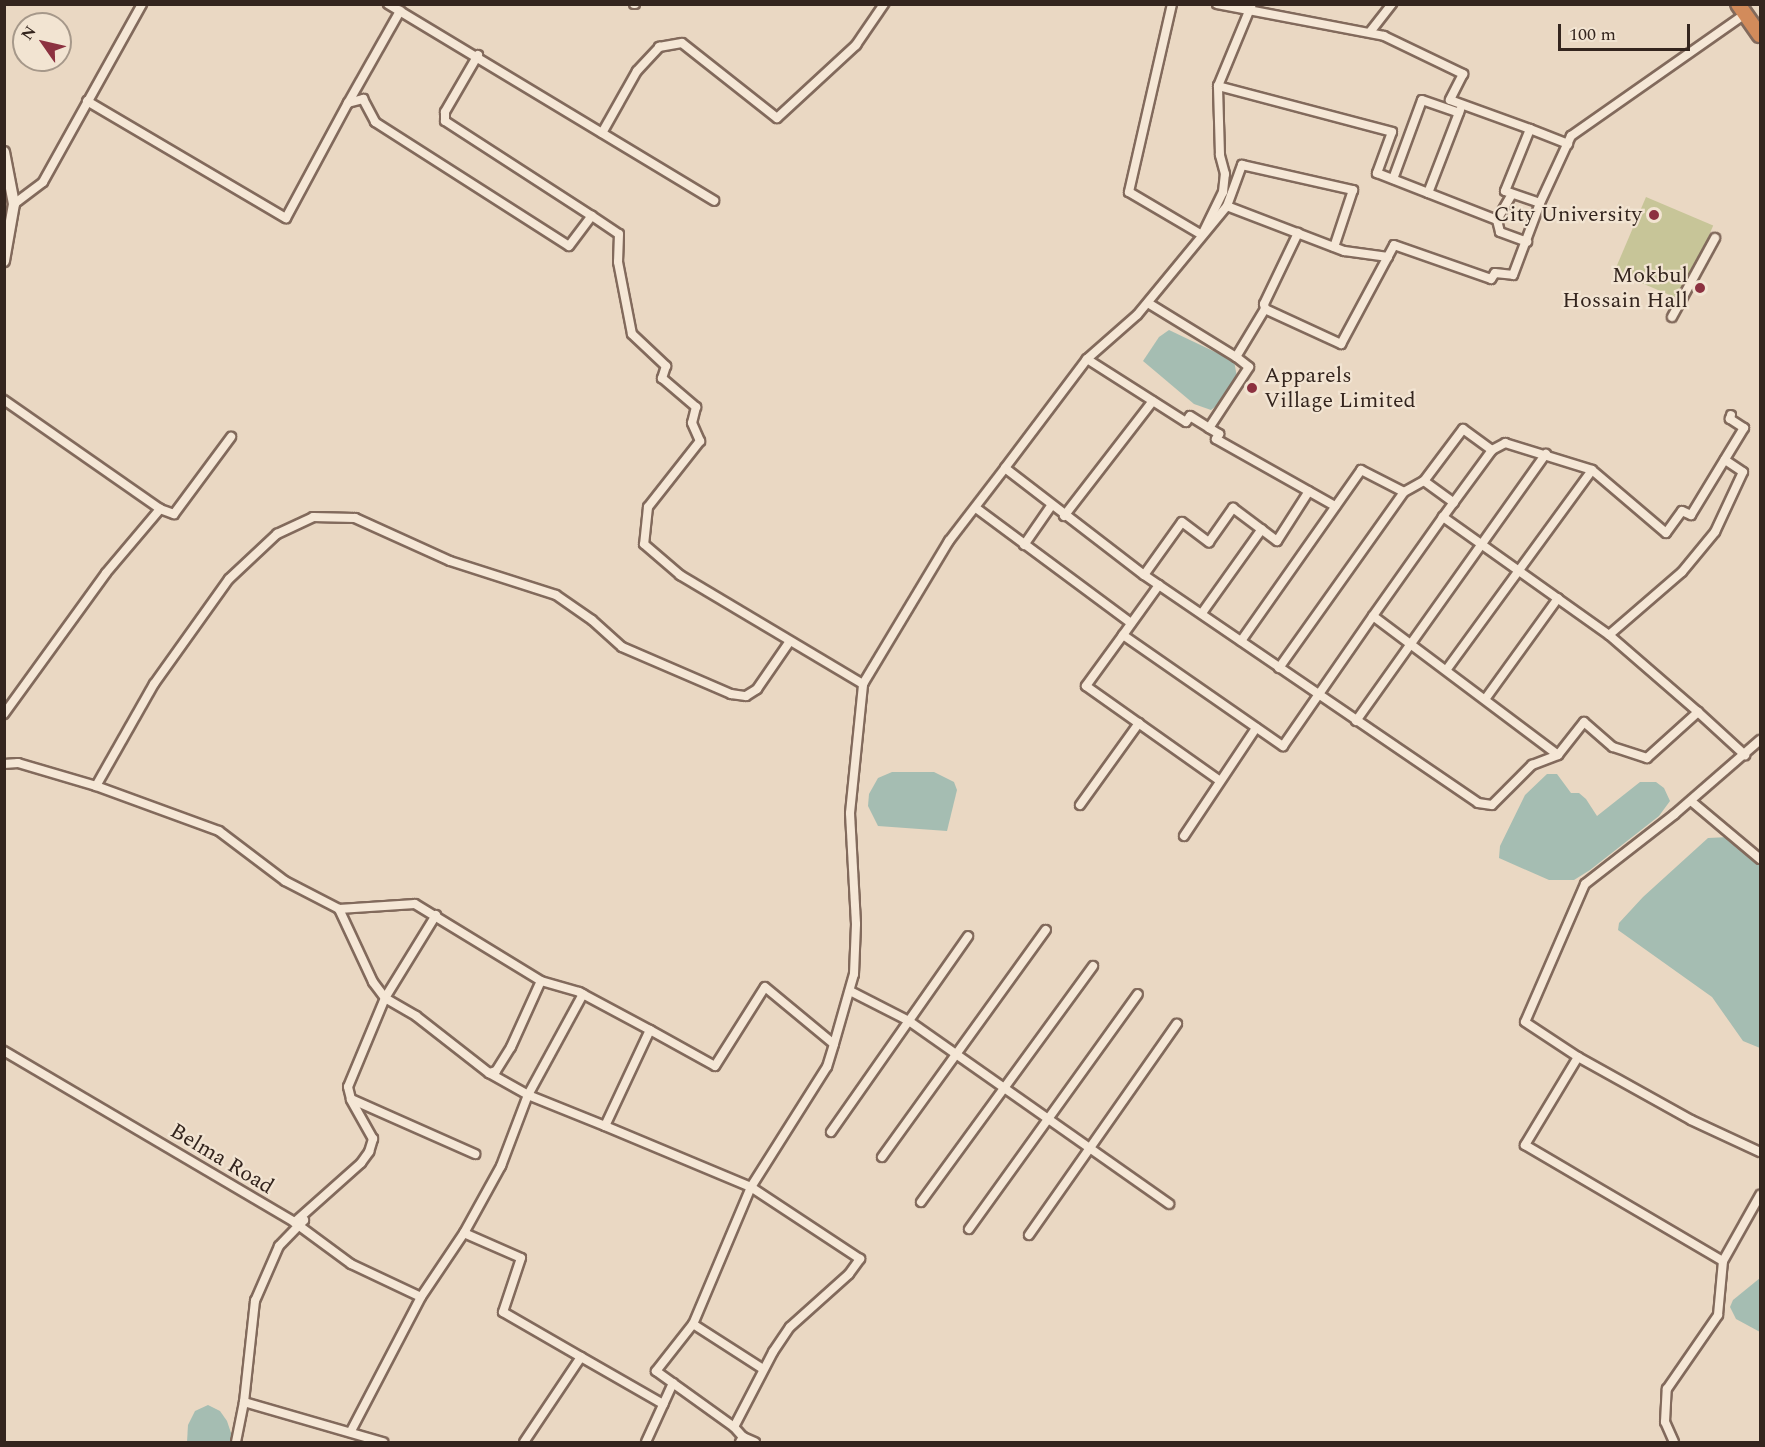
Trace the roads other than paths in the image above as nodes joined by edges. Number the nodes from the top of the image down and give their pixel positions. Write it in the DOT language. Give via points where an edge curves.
graph roads {
  1 [pos="142,4"];
  2 [pos="388,4"];
  3 [pos="884,4"];
  4 [pos="1172,4"];
  5 [pos="1217,4"];
  6 [pos="1392,4"];
  7 [pos="1250,8"];
  8 [pos="1742,9"];
  9 [pos="400,11"];
  10 [pos="1370,32"];
  11 [pos="1761,35"];
  12 [pos="478,55"];
  13 [pos="1218,86"];
  14 [pos="87,101"];
  15 [pos="348,103"];
  16 [pos="1462,104"];
  17 [pos="1459,113"];
  18 [pos="1530,129"];
  19 [pos="602,133"];
  20 [pos="1568,144"];
  21 [pos="4,152"];
  22 [pos="1393,179"];
  23 [pos="1428,193"];
  24 [pos="1512,194"];
  25 [pos="714,201"];
  26 [pos="1539,202"];
  27 [pos="14,204"];
  28 [pos="1227,206"];
  29 [pos="592,216"];
  30 [pos="1497,220"];
  31 [pos="1298,232"];
  32 [pos="1203,235"];
  33 [pos="1715,238"];
  34 [pos="1527,242"];
  35 [pos="1334,247"];
  36 [pos="1388,257"];
  37 [pos="4,261"];
  38 [pos="1148,303"];
  39 [pos="1265,309"];
  40 [pos="1672,317"];
  41 [pos="1236,357"];
  42 [pos="1087,359"];
  43 [pos="4,400"];
  44 [pos="1153,401"];
  45 [pos="1731,415"];
  46 [pos="1209,428"];
  47 [pos="231,437"];
  48 [pos="1492,450"];
  49 [pos="1546,454"];
  50 [pos="1725,460"];
  51 [pos="1005,468"];
  52 [pos="1592,470"];
  53 [pos="1424,481"];
  54 [pos="1309,491"];
  55 [pos="1404,492"];
  56 [pos="1454,503"];
  57 [pos="1051,506"];
  58 [pos="1335,506"];
  59 [pos="976,508"];
  60 [pos="160,509"];
  61 [pos="1064,516"];
  62 [pos="1443,517"];
  63 [pos="1262,529"];
  64 [pos="1024,545"];
  65 [pos="1482,545"];
  66 [pos="1519,570"];
  67 [pos="1144,575"];
  68 [pos="1159,585"];
  69 [pos="1558,598"];
  70 [pos="1202,613"];
  71 [pos="1373,616"];
  72 [pos="1131,623"];
  73 [pos="1123,635"];
  74 [pos="1609,635"];
  75 [pos="1241,640"];
  76 [pos="790,641"];
  77 [pos="1413,644"];
  78 [pos="1279,668"];
  79 [pos="1448,669"];
  80 [pos="864,684"];
  81 [pos="1316,694"];
  82 [pos="1486,698"];
  83 [pos="1698,712"];
  84 [pos="4,714"];
  85 [pos="1356,721"];
  86 [pos="1139,723"];
  87 [pos="1256,728"];
  88 [pos="1761,740"];
  89 [pos="1558,755"];
  90 [pos="1744,755"];
  91 [pos="4,764"];
  92 [pos="1220,781"];
  93 [pos="96,786"];
  94 [pos="1691,801"];
  95 [pos="1080,805"];
  96 [pos="1184,836"];
  97 [pos="1761,859"];
  98 [pos="339,909"];
  99 [pos="436,915"];
  100 [pos="1046,930"];
  101 [pos="968,936"];
  102 [pos="1093,966"];
  103 [pos="542,981"];
  104 [pos="850,991"];
  105 [pos="583,994"];
  106 [pos="1138,994"];
  107 [pos="386,998"];
  108 [pos="909,1021"];
  109 [pos="1177,1024"];
  110 [pos="650,1030"];
  111 [pos="834,1044"];
  112 [pos="4,1051"];
  113 [pos="957,1054"];
  114 [pos="1578,1057"];
  115 [pos="489,1073"];
  116 [pos="1005,1088"];
  117 [pos="528,1095"];
  118 [pos="351,1099"];
  119 [pos="1048,1119"];
  120 [pos="605,1126"];
  121 [pos="831,1132"];
  122 [pos="1091,1149"];
  123 [pos="1761,1152"];
  124 [pos="475,1154"];
  125 [pos="882,1157"];
  126 [pos="751,1187"];
  127 [pos="1761,1195"];
  128 [pos="921,1202"];
  129 [pos="1169,1204"];
  130 [pos="294,1222"];
  131 [pos="969,1229"];
  132 [pos="464,1233"];
  133 [pos="1029,1235"];
  134 [pos="1723,1261"];
  135 [pos="421,1297"];
  136 [pos="693,1324"];
  137 [pos="581,1357"];
  138 [pos="763,1370"];
  139 [pos="673,1383"];
  140 [pos="243,1402"];
  141 [pos="663,1404"];
  142 [pos="734,1426"];
  143 [pos="351,1431"];
  144 [pos="742,1440"];
  145 [pos="236,1443"];
  146 [pos="383,1443"];
  147 [pos="524,1443"];
  148 [pos="646,1443"];
  149 [pos="755,1443"];
  150 [pos="1674,1443"];
  1 -- 14 [label="street"];
  2 -- 9 [label="street"];
  3 -- 19 [label="street" via="856,45 777,118 682,43 659,47 644,63"];
  4 -- 32 [label="street" via="1129,192"];
  5 -- 7 [label="street"];
  6 -- 10 [label="street"];
  7 -- 10 [label="street"];
  7 -- 13 [label="street"];
  8 -- 11 [label="highway"];
  8 -- 20 [label="street" via="1571,136"];
  9 -- 12 [label="street"];
  9 -- 15 [label="street"];
  10 -- 16 [label="street" via="1463,74 1450,100"];
  12 -- 19 [label="street"];
  12 -- 29 [label="street" via="445,112 445,121"];
  13 -- 22 [label="street" via="1392,132 1377,173"];
  13 -- 32 [label="street" via="1220,155 1225,174 1223,192"];
  14 -- 15 [label="street" via="286,218"];
  14 -- 27 [label="street" via="43,182"];
  15 -- 29 [label="street" via="363,99 375,122 570,246"];
  16 -- 17 [label="street"];
  16 -- 18 [label="street"];
  17 -- 22 [label="street" via="1422,100"];
  17 -- 23 [label="street"];
  18 -- 20 [label="street"];
  18 -- 24 [label="street" via="1505,191"];
  19 -- 25 [label="street"];
  20 -- 26 [label="street"];
  21 -- 27 [label="main road"];
  22 -- 23 [label="street"];
  23 -- 30 [label="street"];
  24 -- 26 [label="street"];
  24 -- 30 [label="street"];
  26 -- 34 [label="street"];
  27 -- 37 [label="main road"];
  28 -- 31 [label="street"];
  28 -- 32 [label="street"];
  28 -- 35 [label="street" via="1242,165 1353,190"];
  29 -- 76 [label="street" via="620,234 618,262 632,334 666,366 662,378 696,407 692,423 700,441 648,507 644,543 680,575"];
  30 -- 34 [label="street" via="1500,232"];
  31 -- 35 [label="street"];
  31 -- 39 [label="street"];
  32 -- 38 [label="street"];
  33 -- 40 [label="street"];
  34 -- 36 [label="street" via="1513,275 1495,273 1491,279 1394,245"];
  35 -- 36 [label="street"];
  36 -- 39 [label="street" via="1341,344"];
  38 -- 41 [label="street"];
  38 -- 42 [label="street"];
  39 -- 41 [label="street"];
  41 -- 46 [label="street" via="1249,367"];
  42 -- 44 [label="street"];
  42 -- 51 [label="street"];
  43 -- 60 [label="street"];
  44 -- 46 [label="street" via="1185,422 1190,416"];
  44 -- 61 [label="street"];
  45 -- 50 [label="street" via="1730,419 1744,428"];
  46 -- 54 [label="street" via="1219,434 1216,439"];
  47 -- 60 [label="street" via="174,514"];
  48 -- 49 [label="street" via="1505,443"];
  48 -- 53 [label="street" via="1463,429"];
  48 -- 56 [label="street"];
  49 -- 52 [label="street"];
  49 -- 65 [label="street"];
  50 -- 52 [label="street" via="1691,515 1682,511 1666,533"];
  50 -- 74 [label="street" via="1743,472 1709,541 1682,572"];
  51 -- 57 [label="street"];
  51 -- 59 [label="street"];
  52 -- 66 [label="street"];
  53 -- 55 [label="street"];
  53 -- 56 [label="street"];
  54 -- 58 [label="street"];
  54 -- 63 [label="street" via="1277,540"];
  55 -- 58 [label="street" via="1360,470"];
  55 -- 78 [label="street"];
  56 -- 62 [label="street"];
  57 -- 61 [label="street"];
  57 -- 64 [label="street"];
  58 -- 75 [label="street"];
  59 -- 64 [label="street"];
  59 -- 80 [label="street" via="942,551"];
  60 -- 84 [label="street" via="106,573"];
  61 -- 67 [label="street"];
  62 -- 65 [label="street"];
  62 -- 71 [label="street"];
  63 -- 67 [label="street" via="1233,508 1209,542 1182,522"];
  63 -- 70 [label="street"];
  64 -- 72 [label="street"];
  65 -- 66 [label="street"];
  65 -- 77 [label="street"];
  66 -- 69 [label="street"];
  66 -- 79 [label="street"];
  67 -- 68 [label="street"];
  68 -- 70 [label="street"];
  68 -- 72 [label="street"];
  69 -- 74 [label="street"];
  69 -- 82 [label="street"];
  70 -- 75 [label="street"];
  71 -- 77 [label="street"];
  71 -- 81 [label="street"];
  72 -- 73 [label="street"];
  73 -- 86 [label="street" via="1086,686"];
  73 -- 87 [label="street"];
  74 -- 83 [label="street"];
  75 -- 78 [label="street"];
  76 -- 80 [label="street"];
  76 -- 93 [label="street" via="757,689 746,696 731,694 622,647 556,595 450,561 355,518 313,518 277,534 229,579 154,684"];
  77 -- 79 [label="street"];
  77 -- 85 [label="street"];
  78 -- 81 [label="street"];
  79 -- 82 [label="street"];
  80 -- 104 [label="street" via="850,813 856,924"];
  81 -- 85 [label="street"];
  81 -- 87 [label="street" via="1283,746"];
  82 -- 89 [label="street"];
  83 -- 89 [label="street" via="1647,758 1613,747 1584,722"];
  83 -- 90 [label="street"];
  85 -- 89 [label="street" via="1478,803 1492,805 1532,765"];
  86 -- 92 [label="street"];
  86 -- 95 [label="street"];
  87 -- 92 [label="street"];
  88 -- 90 [label="street"];
  90 -- 94 [label="street"];
  91 -- 93 [label="street" via="18,763"];
  92 -- 96 [label="street"];
  93 -- 98 [label="street" via="219,831 285,881"];
  94 -- 97 [label="street"];
  94 -- 114 [label="street" via="1585,884 1575,905 1525,1022"];
  98 -- 99 [label="street" via="415,904"];
  98 -- 107 [label="street" via="373,982"];
  99 -- 103 [label="street"];
  99 -- 107 [label="street"];
  100 -- 113 [label="street"];
  101 -- 108 [label="street"];
  102 -- 116 [label="street"];
  103 -- 105 [label="street"];
  103 -- 115 [label="street" via="511,1047 496,1071"];
  104 -- 108 [label="street"];
  104 -- 111 [label="street"];
  105 -- 110 [label="street"];
  105 -- 117 [label="street"];
  106 -- 119 [label="street"];
  107 -- 115 [label="street" via="416,1016"];
  107 -- 118 [label="street" via="349,1081"];
  108 -- 113 [label="street"];
  108 -- 121 [label="street"];
  109 -- 122 [label="street"];
  110 -- 111 [label="street" via="715,1066 765,987"];
  110 -- 120 [label="street"];
  111 -- 126 [label="street" via="827,1068"];
  112 -- 130 [label="street, Belma Road"];
  113 -- 116 [label="street"];
  113 -- 125 [label="street"];
  114 -- 123 [label="street" via="1691,1120"];
  114 -- 134 [label="street" via="1525,1145"];
  115 -- 117 [label="street"];
  116 -- 119 [label="street"];
  116 -- 128 [label="street"];
  117 -- 120 [label="street"];
  117 -- 132 [label="street" via="501,1166"];
  118 -- 124 [label="street"];
  118 -- 130 [label="street" via="373,1140 369,1152"];
  119 -- 122 [label="street"];
  119 -- 131 [label="street"];
  120 -- 126 [label="street"];
  122 -- 129 [label="street"];
  122 -- 133 [label="street"];
  126 -- 136 [label="street"];
  126 -- 138 [label="street" via="860,1259 849,1274 790,1327"];
  127 -- 134 [label="street"];
  130 -- 135 [label="street, Belma Road" via="351,1264"];
  130 -- 140 [label="street" via="304,1220 279,1246 255,1300"];
  132 -- 135 [label="street"];
  132 -- 137 [label="street" via="521,1258 503,1312"];
  134 -- 150 [label="street" via="1718,1315 1667,1389 1665,1422"];
  135 -- 143 [label="street"];
  136 -- 138 [label="street"];
  136 -- 139 [label="street" via="656,1371"];
  137 -- 141 [label="street"];
  137 -- 147 [label="street"];
  138 -- 142 [label="street"];
  139 -- 141 [label="street"];
  139 -- 142 [label="street"];
  140 -- 143 [label="street"];
  140 -- 145 [label="street"];
  141 -- 148 [label="street"];
  142 -- 144 [label="street"];
  143 -- 146 [label="street"];
  144 -- 149 [label="street"];
}
